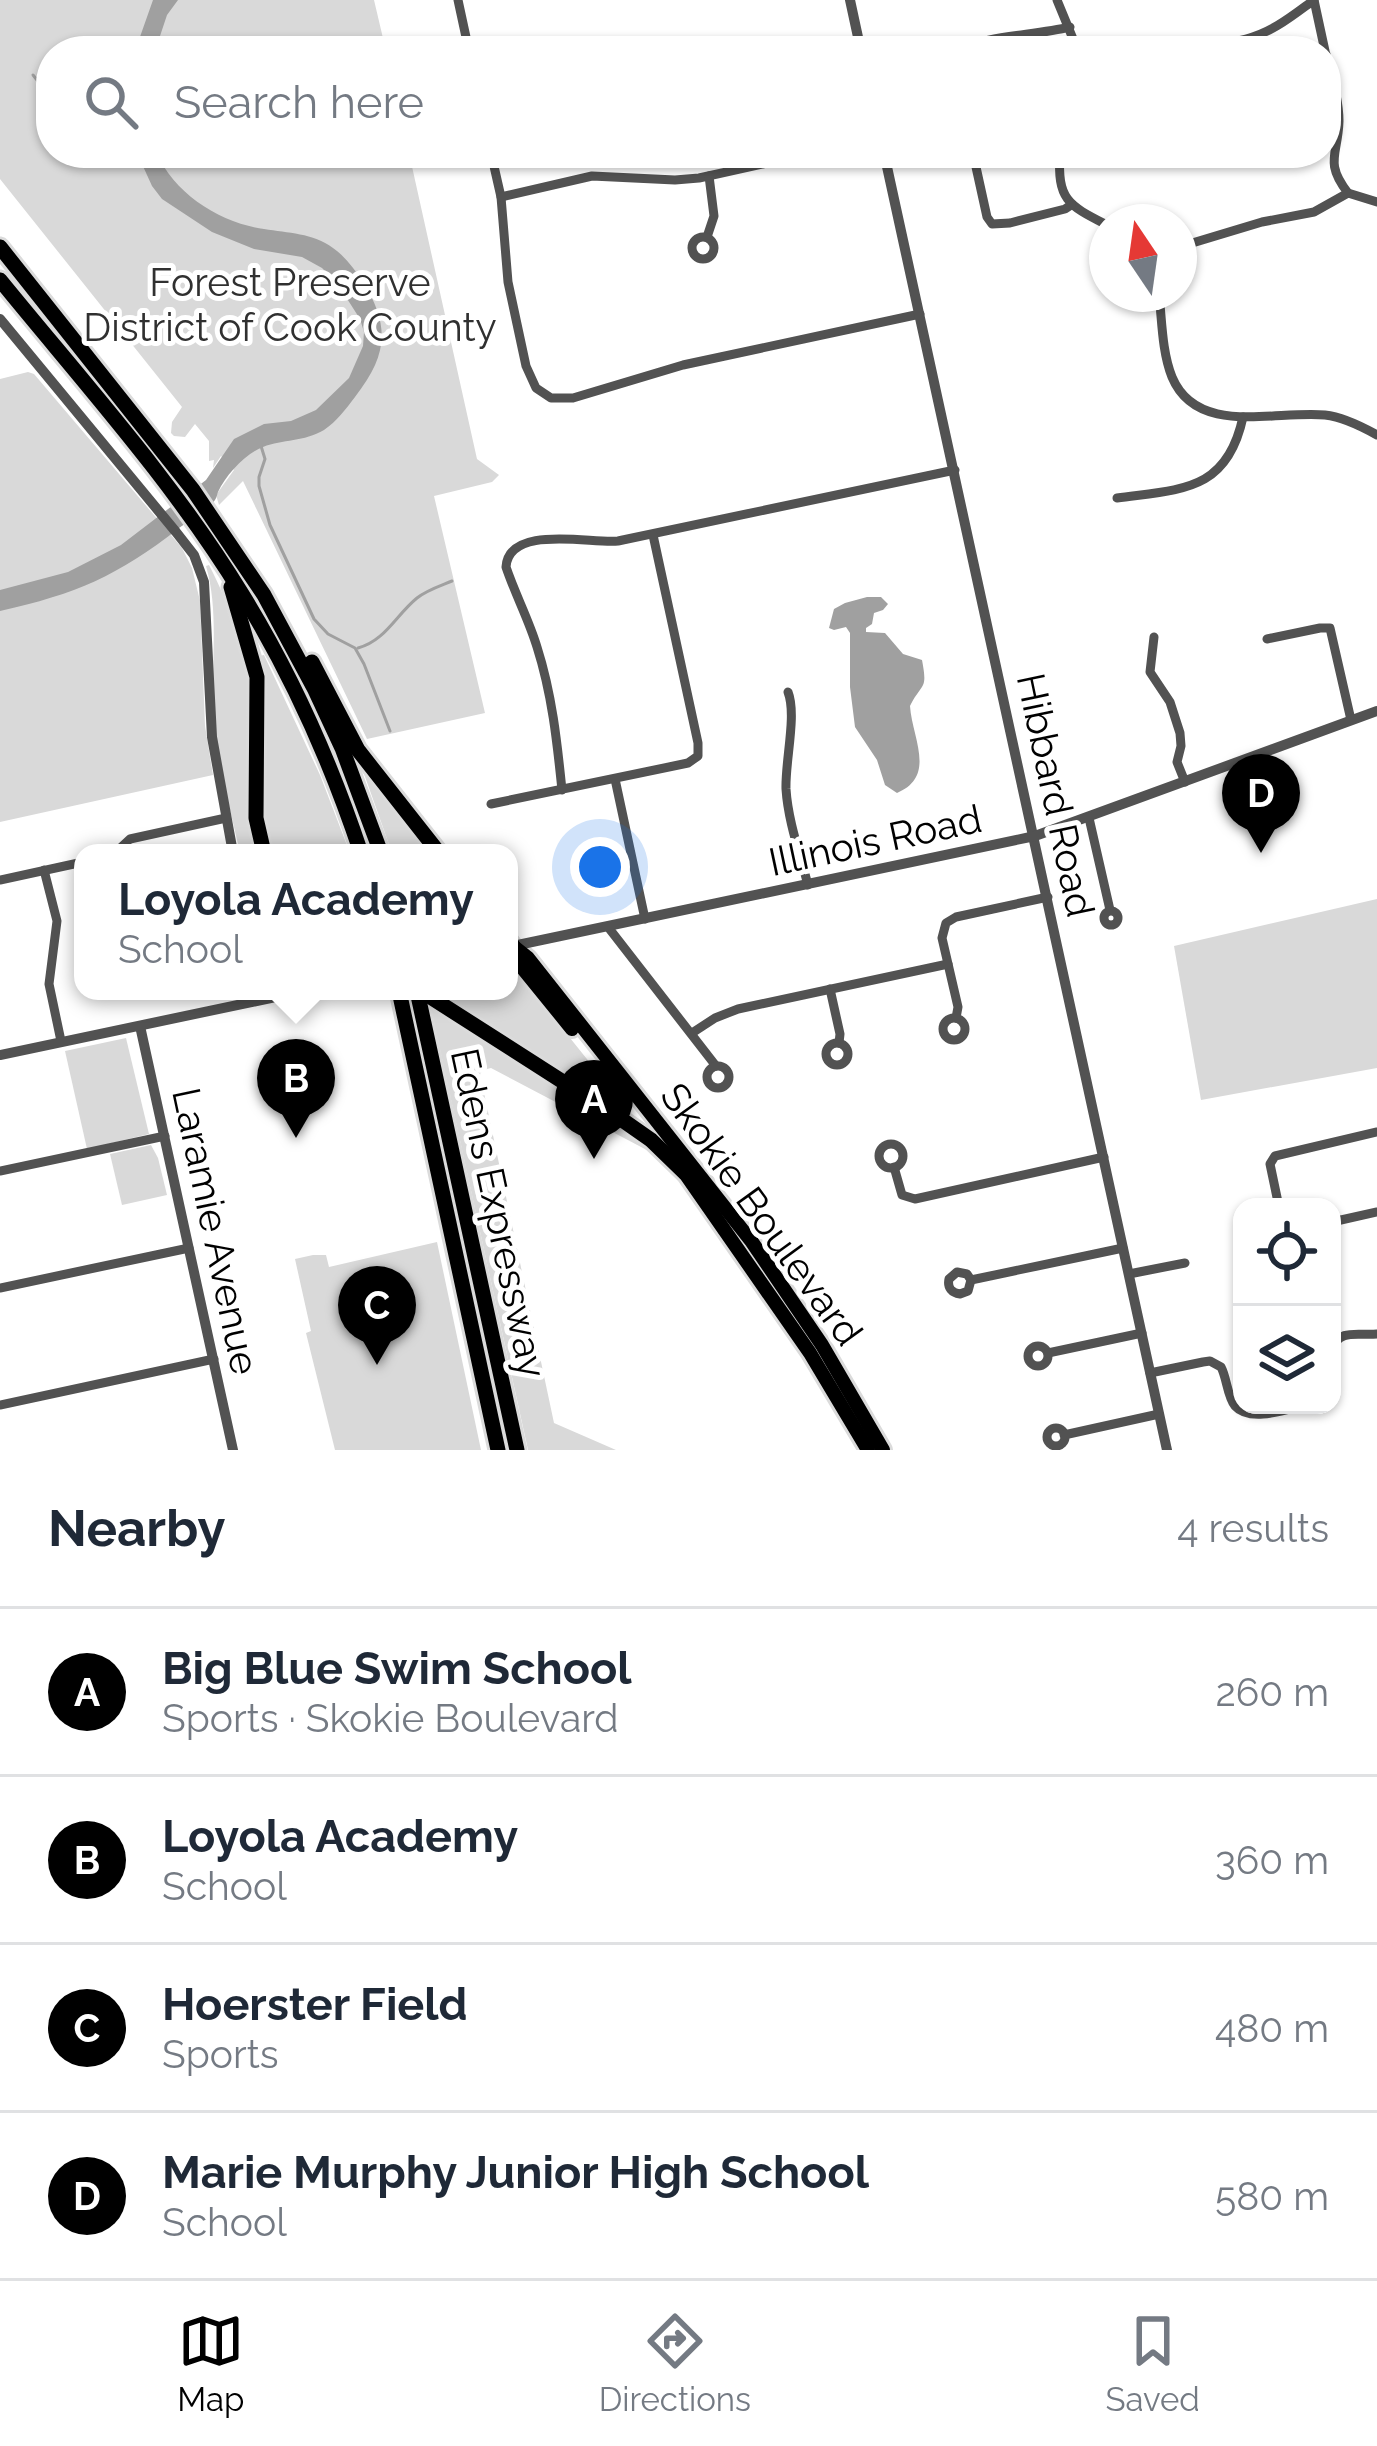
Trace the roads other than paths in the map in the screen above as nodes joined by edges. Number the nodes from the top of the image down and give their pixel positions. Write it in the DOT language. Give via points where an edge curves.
graph roads {
  1 [pos="458,0"];
  2 [pos="850,0"];
  3 [pos="1058,0"];
  4 [pos="1314,0"];
  5 [pos="1070,27"];
  6 [pos="466,36"];
  7 [pos="858,36"];
  8 [pos="1014,36"];
  9 [pos="1073,36"];
  10 [pos="1255,36"];
  11 [pos="1322,36"];
  12 [pos="494,168"];
  13 [pos="745,168"];
  14 [pos="887,168"];
  15 [pos="976,168"];
  16 [pos="1061,168"];
  17 [pos="1334,168"];
  18 [pos="709,176"];
  19 [pos="1348,193"];
  20 [pos="501,197"];
  21 [pos="1377,202"];
  22 [pos="1071,205"];
  23 [pos="1089,215"];
  24 [pos="706,237"];
  25 [pos="1197,242"];
  26 [pos="0,247"];
  27 [pos="0,280"];
  28 [pos="1161,312"];
  29 [pos="920,314"];
  30 [pos="0,319"];
  31 [pos="1243,417"];
  32 [pos="1377,435"];
  33 [pos="955,470"];
  34 [pos="1117,498"];
  35 [pos="652,535"];
  36 [pos="227,572"];
  37 [pos="264,595"];
  38 [pos="1154,637"];
  39 [pos="1267,639"];
  40 [pos="788,692"];
  41 [pos="1377,711"];
  42 [pos="1352,721"];
  43 [pos="615,779"];
  44 [pos="1185,782"];
  45 [pos="562,790"];
  46 [pos="490,804"];
  47 [pos="226,818"];
  48 [pos="1089,818"];
  49 [pos="1035,836"];
  50 [pos="125,844"];
  51 [pos="231,844"];
  52 [pos="262,844"];
  53 [pos="357,844"];
  54 [pos="378,844"];
  55 [pos="432,844"];
  56 [pos="74,864"];
  57 [pos="44,870"];
  58 [pos="0,880"];
  59 [pos="808,885"];
  60 [pos="1048,897"];
  61 [pos="1110,910"];
  62 [pos="645,920"];
  63 [pos="608,928"];
  64 [pos="518,943"];
  65 [pos="518,962"];
  66 [pos="948,964"];
  67 [pos="830,989"];
  68 [pos="243,1000"];
  69 [pos="401,1000"];
  70 [pos="421,1000"];
  71 [pos="434,1000"];
  72 [pos="956,1018"];
  73 [pos="140,1026"];
  74 [pos="692,1033"];
  75 [pos="61,1042"];
  76 [pos="838,1043"];
  77 [pos="0,1054"];
  78 [pos="716,1066"];
  79 [pos="623,1088"];
  80 [pos="596,1103"];
  81 [pos="1377,1132"];
  82 [pos="165,1136"];
  83 [pos="1104,1157"];
  84 [pos="894,1167"];
  85 [pos="0,1171"];
  86 [pos="685,1173"];
  87 [pos="1277,1198"];
  88 [pos="1377,1213"];
  89 [pos="1341,1220"];
  90 [pos="189,1248"];
  91 [pos="1124,1248"];
  92 [pos="1185,1263"];
  93 [pos="1129,1274"];
  94 [pos="970,1280"];
  95 [pos="0,1288"];
  96 [pos="1142,1333"];
  97 [pos="1377,1334"];
  98 [pos="1341,1337"];
  99 [pos="1048,1353"];
  100 [pos="214,1359"];
  101 [pos="1150,1373"];
  102 [pos="1233,1404"];
  103 [pos="0,1405"];
  104 [pos="1160,1414"];
  105 [pos="1064,1435"];
  106 [pos="233,1450"];
  107 [pos="498,1450"];
  108 [pos="517,1450"];
  109 [pos="868,1450"];
  110 [pos="883,1450"];
  111 [pos="1167,1450"];
  1 -- 6 [label="street"];
  2 -- 7 [label="street"];
  3 -- 5 [label="street"];
  4 -- 10 [label="street"];
  4 -- 11 [label="street"];
  5 -- 8 [label="street"];
  5 -- 9 [label="street"];
  12 -- 20 [label="street"];
  13 -- 18 [label="street"];
  14 -- 29 [label="street, Hibbard Road"];
  15 -- 22 [label="street" via="992,224"];
  16 -- 22 [label="street"];
  17 -- 19 [label="street"];
  18 -- 20 [label="street" via="592,176"];
  18 -- 24 [label="street" via="714,216"];
  19 -- 21 [label="street"];
  19 -- 25 [label="street" via="1314,212"];
  20 -- 29 [label="street" via="526,366 551,398"];
  22 -- 23 [label="street"];
  26 -- 37 [label="highway" via="193,490"];
  27 -- 36 [label="highway"];
  28 -- 31 [label="street" via="1180,391 1202,408"];
  29 -- 33 [label="street, Hibbard Road"];
  30 -- 47 [label="street" via="194,555 205,583 209,718"];
  31 -- 32 [label="street" via="1327,416"];
  31 -- 34 [label="street" via="1214,475 1182,490"];
  33 -- 35 [label="street"];
  33 -- 49 [label="street, Hibbard Road"];
  35 -- 43 [label="street" via="699,752 688,763"];
  35 -- 45 [label="street" via="556,538 506,556 550,694"];
  36 -- 52 [label="highway" via="257,677"];
  36 -- 53 [label="highway" via="308,718"];
  37 -- 54 [label="highway" via="333,729"];
  37 -- 55 [label="highway" via="281,608 358,751"];
  38 -- 44 [label="street" via="1150,672 1171,702"];
  39 -- 42 [label="street" via="1330,628"];
  40 -- 59 [label="street" via="786,794"];
  41 -- 42 [label="street, Illinois Road"];
  42 -- 44 [label="street, Illinois Road"];
  43 -- 45 [label="street"];
  43 -- 62 [label="street"];
  44 -- 48 [label="street, Illinois Road"];
  45 -- 46 [label="street"];
  47 -- 50 [label="street"];
  47 -- 51 [label="street"];
  48 -- 49 [label="street, Illinois Road"];
  48 -- 61 [label="street"];
  49 -- 59 [label="street, Illinois Road"];
  49 -- 60 [label="street, Hibbard Road"];
  56 -- 57 [label="street"];
  57 -- 58 [label="street"];
  57 -- 75 [label="street" via="58,931 49,984"];
  59 -- 62 [label="street, Illinois Road"];
  60 -- 66 [label="street" via="946,922"];
  60 -- 83 [label="street, Hibbard Road"];
  62 -- 63 [label="street, Illinois Road"];
  63 -- 64 [label="street, Illinois Road"];
  63 -- 74 [label="street"];
  65 -- 79 [label="main road, Skokie Boulevard"];
  66 -- 67 [label="street"];
  66 -- 72 [label="street"];
  67 -- 74 [label="street" via="738,1009"];
  67 -- 76 [label="street"];
  68 -- 73 [label="street"];
  69 -- 107 [label="highway, Edens Expressway"];
  70 -- 108 [label="highway, Edens Expressway"];
  71 -- 80 [label="highway"];
  73 -- 75 [label="street"];
  73 -- 82 [label="street, Laramie Avenue"];
  74 -- 78 [label="street"];
  75 -- 77 [label="street"];
  79 -- 80 [label="highway" via="617,1102"];
  79 -- 86 [label="main road, Skokie Boulevard"];
  79 -- 110 [label="main road, Skokie Boulevard" via="761,1255"];
  80 -- 86 [label="highway"];
  81 -- 87 [label="street" via="1275,1156"];
  82 -- 85 [label="street"];
  82 -- 90 [label="street, Laramie Avenue"];
  83 -- 84 [label="street" via="914,1199 902,1195"];
  83 -- 91 [label="street, Hibbard Road"];
  86 -- 109 [label="main road, Skokie Boulevard"];
  88 -- 89 [label="street"];
  90 -- 95 [label="street"];
  90 -- 100 [label="street, Laramie Avenue"];
  91 -- 93 [label="street, Hibbard Road"];
  91 -- 94 [label="street"];
  92 -- 93 [label="street"];
  93 -- 96 [label="street, Hibbard Road"];
  96 -- 99 [label="street"];
  96 -- 101 [label="street, Hibbard Road"];
  97 -- 98 [label="street"];
  100 -- 103 [label="street"];
  100 -- 106 [label="street, Laramie Avenue"];
  101 -- 102 [label="street" via="1210,1361 1221,1367"];
  101 -- 104 [label="street, Hibbard Road"];
  104 -- 105 [label="street"];
  104 -- 111 [label="street, Hibbard Road"];
}
